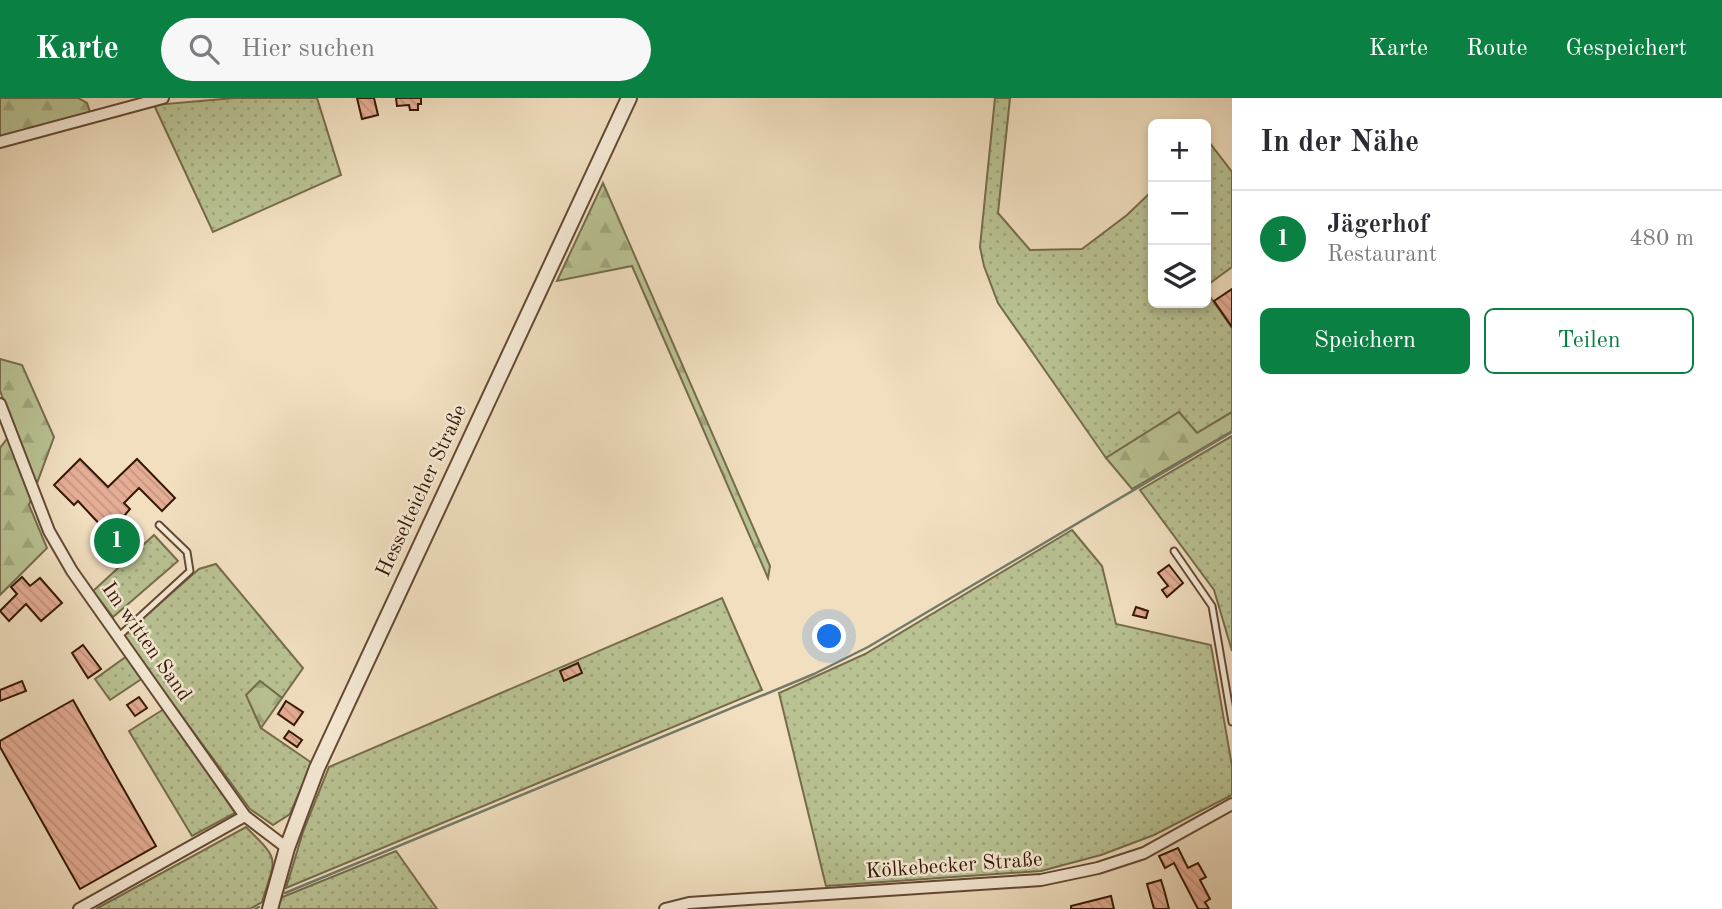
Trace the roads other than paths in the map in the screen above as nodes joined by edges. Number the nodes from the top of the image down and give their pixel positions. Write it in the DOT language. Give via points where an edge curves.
graph roads {
  1 [pos="163,98"];
  2 [pos="629,98"];
  3 [pos="0,142"];
  4 [pos="0,404"];
  5 [pos="159,525"];
  6 [pos="1174,551"];
  7 [pos="119,636"];
  8 [pos="1232,722"];
  9 [pos="1232,804"];
  10 [pos="245,816"];
  11 [pos="287,848"];
  12 [pos="723,905"];
  13 [pos="79,909"];
  14 [pos="270,909"];
  15 [pos="665,909"];
  1 -- 3 [label="street"];
  2 -- 11 [label="street, Hesselteicher Straße" via="354,685"];
  4 -- 7 [label="street, Im witten Sand" via="49,531"];
  5 -- 7 [label="lane" via="187,552 190,571"];
  6 -- 8 [label="lane" via="1212,606"];
  7 -- 10 [label="street, Im witten Sand"];
  9 -- 12 [label="street, Kölkebecker Straße" via="1144,853 1041,880"];
  10 -- 11 [label="street, Im witten Sand"];
  10 -- 13 [label="street"];
  11 -- 14 [label="street, Hesselteicher Straße"];
  12 -- 15 [label="street, Kölkebecker Straße" via="689,903"];
}
